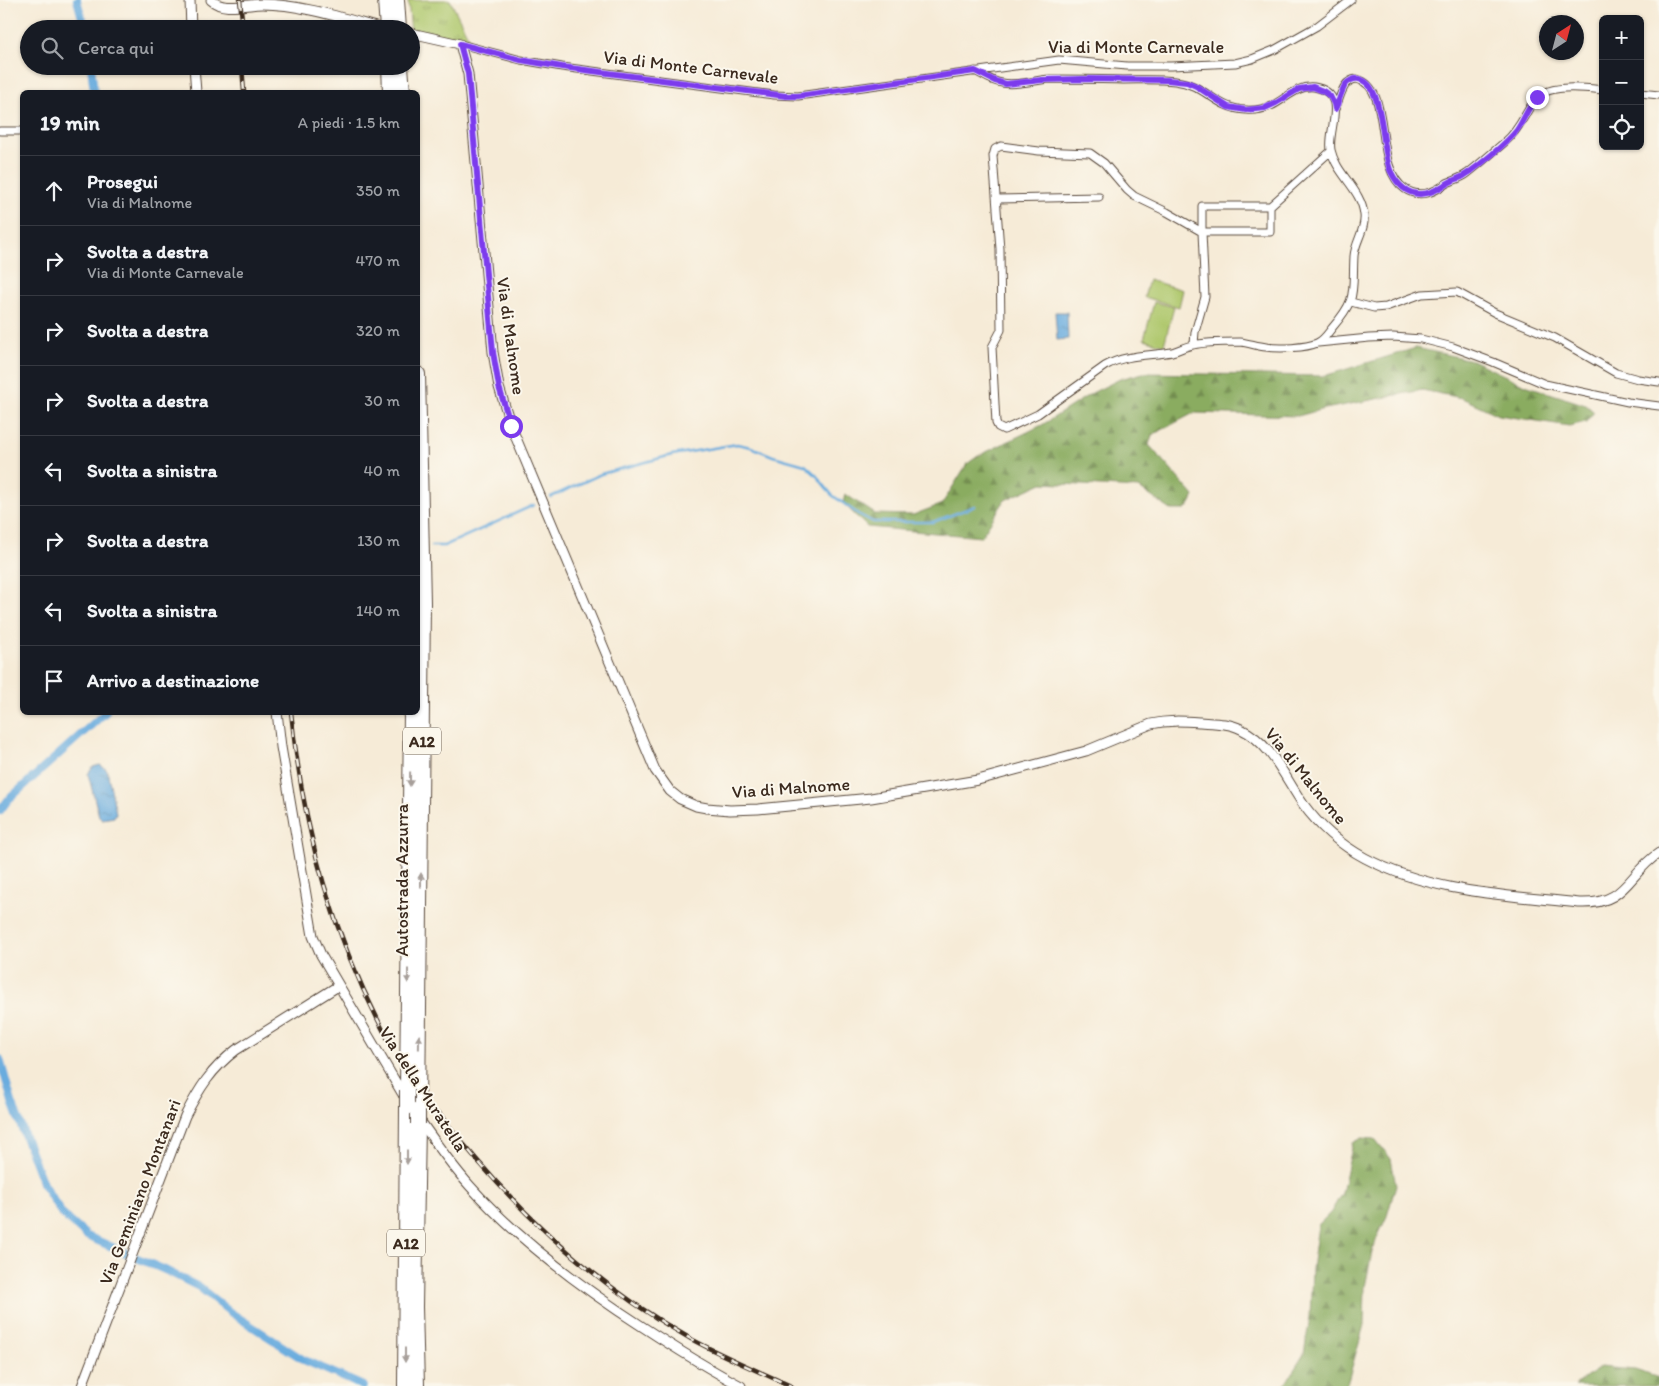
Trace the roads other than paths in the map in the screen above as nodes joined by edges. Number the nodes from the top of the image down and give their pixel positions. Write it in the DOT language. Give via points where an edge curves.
graph roads {
  1 [pos="211,0"];
  2 [pos="385,0"];
  3 [pos="397,0"];
  4 [pos="1351,0"];
  5 [pos="190,5"];
  6 [pos="191,20"];
  7 [pos="348,20"];
  8 [pos="384,20"];
  9 [pos="398,20"];
  10 [pos="420,35"];
  11 [pos="460,44"];
  12 [pos="975,71"];
  13 [pos="195,75"];
  14 [pos="389,75"];
  15 [pos="401,75"];
  16 [pos="196,90"];
  17 [pos="390,90"];
  18 [pos="402,90"];
  19 [pos="1599,90"];
  20 [pos="1644,93"];
  21 [pos="1659,94"];
  22 [pos="1335,109"];
  23 [pos="0,131"];
  24 [pos="20,131"];
  25 [pos="1331,151"];
  26 [pos="1099,197"];
  27 [pos="998,199"];
  28 [pos="1270,206"];
  29 [pos="1202,232"];
  30 [pos="1351,302"];
  31 [pos="1318,343"];
  32 [pos="1194,344"];
  33 [pos="1659,382"];
  34 [pos="1659,406"];
  35 [pos="420,466"];
  36 [pos="277,715"];
  37 [pos="411,715"];
  38 [pos="1659,853"];
  39 [pos="338,986"];
  40 [pos="413,1108"];
  41 [pos="411,1383"];
  42 [pos="82,1386"];
  43 [pos="741,1386"];
  1 -- 7 [label="street" via="224,6 264,4 291,7"];
  2 -- 8 [label="highway"];
  3 -- 9 [label="highway"];
  4 -- 12 [label="street, Via di Monte Carnevale" via="1317,26 1274,50 1235,64 1115,65 1065,60"];
  5 -- 6 [label="street"];
  10 -- 11 [label="street"];
  11 -- 12 [label="street, Via di Monte Carnevale" via="562,67 786,96"];
  11 -- 38 [label="street, Via di Malnome" via="468,74 493,352 502,397 511,426 656,770 680,799 702,808 745,810 892,795 990,778 1086,752 1151,724 1180,720 1229,725 1246,731 1267,750 1314,818 1341,842 1383,867 1427,882 1474,892 1592,903 1610,899 1620,892"];
  12 -- 22 [label="street" via="1006,84 1062,79 1187,82 1228,107 1246,110 1265,108 1299,89 1313,87 1330,96"];
  13 -- 16 [label="street"];
  14 -- 17 [label="highway"];
  15 -- 18 [label="highway"];
  19 -- 22 [label="street" via="1560,89 1540,95 1516,131 1495,150 1465,175 1424,194 1408,191 1392,173 1386,157 1379,109 1366,83 1357,79 1348,82"];
  20 -- 21 [label="street"];
  22 -- 25 [label="street"];
  23 -- 24 [label="street"];
  25 -- 28 [label="street"];
  25 -- 30 [label="street" via="1362,204 1364,215 1355,249"];
  26 -- 27 [label="street"];
  27 -- 29 [label="street" via="994,156 998,147 1087,152 1102,161 1134,196"];
  27 -- 32 [label="street" via="1001,330 992,347 998,427 1005,430 1034,417 1112,362 1172,352"];
  28 -- 29 [label="street" via="1270,232"];
  28 -- 29 [label="street" via="1202,206"];
  29 -- 32 [label="street" via="1205,297"];
  30 -- 31 [label="street"];
  30 -- 33 [label="street" via="1374,308 1386,307 1422,294 1457,292 1499,315 1554,338 1616,373"];
  31 -- 32 [label="street" via="1275,348 1239,342"];
  31 -- 34 [label="street" via="1369,338 1421,339 1453,347 1544,384"];
  40 -- 35 [label="highway, Autostrada Azzurra / A12, one-way" via="423,603"];
  36 -- 39 [label="street, Via della Muratella" via="313,936"];
  37 -- 40 [label="highway, Autostrada Azzurra / A12, one-way, bridge" via="407,1090"];
  39 -- 42 [label="street, Via Geminiano Montanari" via="236,1050 203,1082 185,1116"];
  39 -- 43 [label="street, Via della Muratella" via="412,1110 450,1162 489,1207 549,1260 611,1306"];
  40 -- 41 [label="highway, Autostrada Azzurra / A12, one-way"];
  40 -- 41 [label="highway, Autostrada Azzurra / A12, bridge" via="418,1124"];
}
